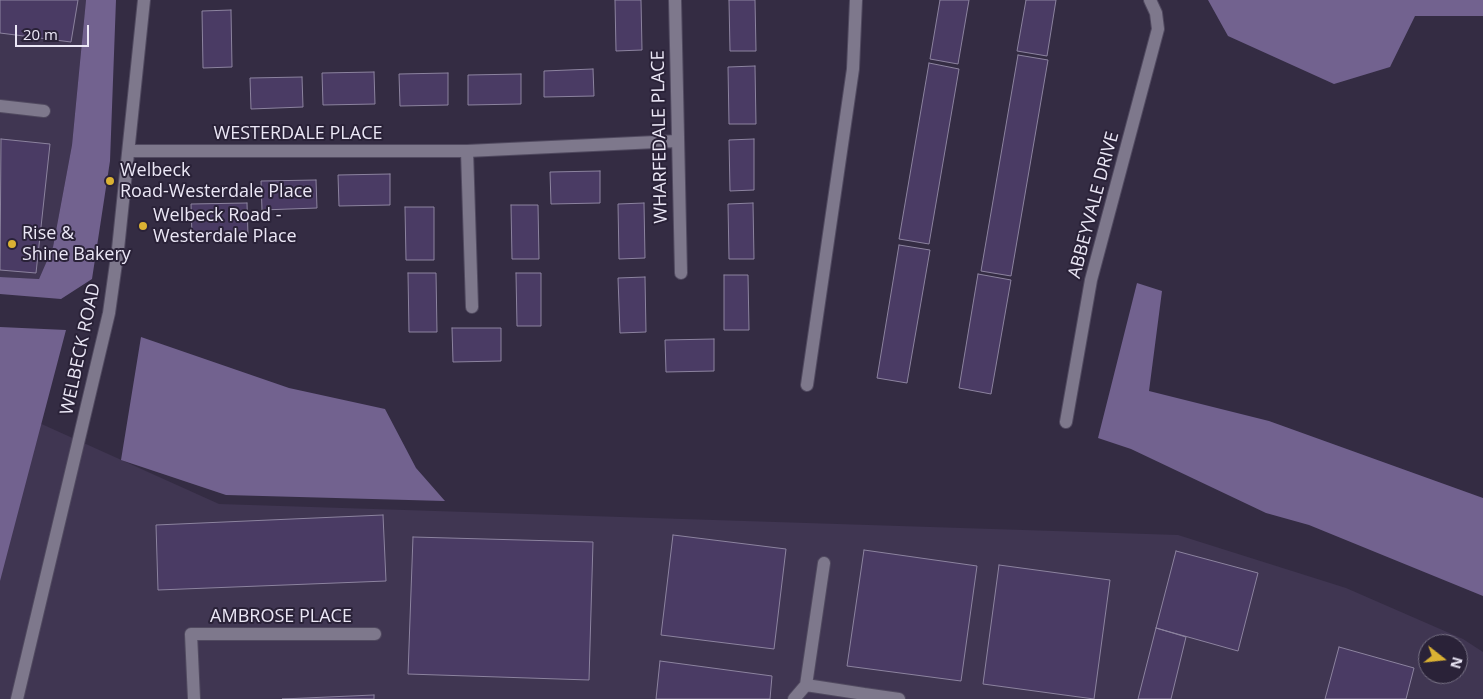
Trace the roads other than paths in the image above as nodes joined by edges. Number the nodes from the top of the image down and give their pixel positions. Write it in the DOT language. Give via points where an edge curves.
graph roads {
  1 [pos="144,0"];
  2 [pos="675,0"];
  3 [pos="856,0"];
  4 [pos="1150,0"];
  5 [pos="0,106"];
  6 [pos="44,111"];
  7 [pos="677,141"];
  8 [pos="129,151"];
  9 [pos="467,151"];
  10 [pos="681,273"];
  11 [pos="472,308"];
  12 [pos="807,385"];
  13 [pos="1066,422"];
  14 [pos="824,563"];
  15 [pos="375,634"];
  16 [pos="806,685"];
  17 [pos="864,696"];
  18 [pos="16,699"];
  19 [pos="194,699"];
  20 [pos="794,699"];
  21 [pos="899,699"];
  1 -- 8 [label="street, WELBECK ROAD"];
  2 -- 7 [label="street, WHARFEDALE PLACE"];
  3 -- 12 [label="street" via="853,69"];
  4 -- 13 [label="street, ABBEYVALE DRIVE" via="1156,12 1158,29 1091,280"];
  5 -- 6 [label="street"];
  7 -- 9 [label="street, WESTERDALE PLACE"];
  7 -- 10 [label="street, WHARFEDALE PLACE"];
  8 -- 9 [label="street, WESTERDALE PLACE"];
  8 -- 18 [label="street, WELBECK ROAD" via="109,313"];
  9 -- 11 [label="street"];
  14 -- 16 [label="street"];
  15 -- 19 [label="street, AMBROSE PLACE" via="191,634"];
  16 -- 17 [label="street"];
  16 -- 20 [label="street"];
  17 -- 21 [label="street"];
}
